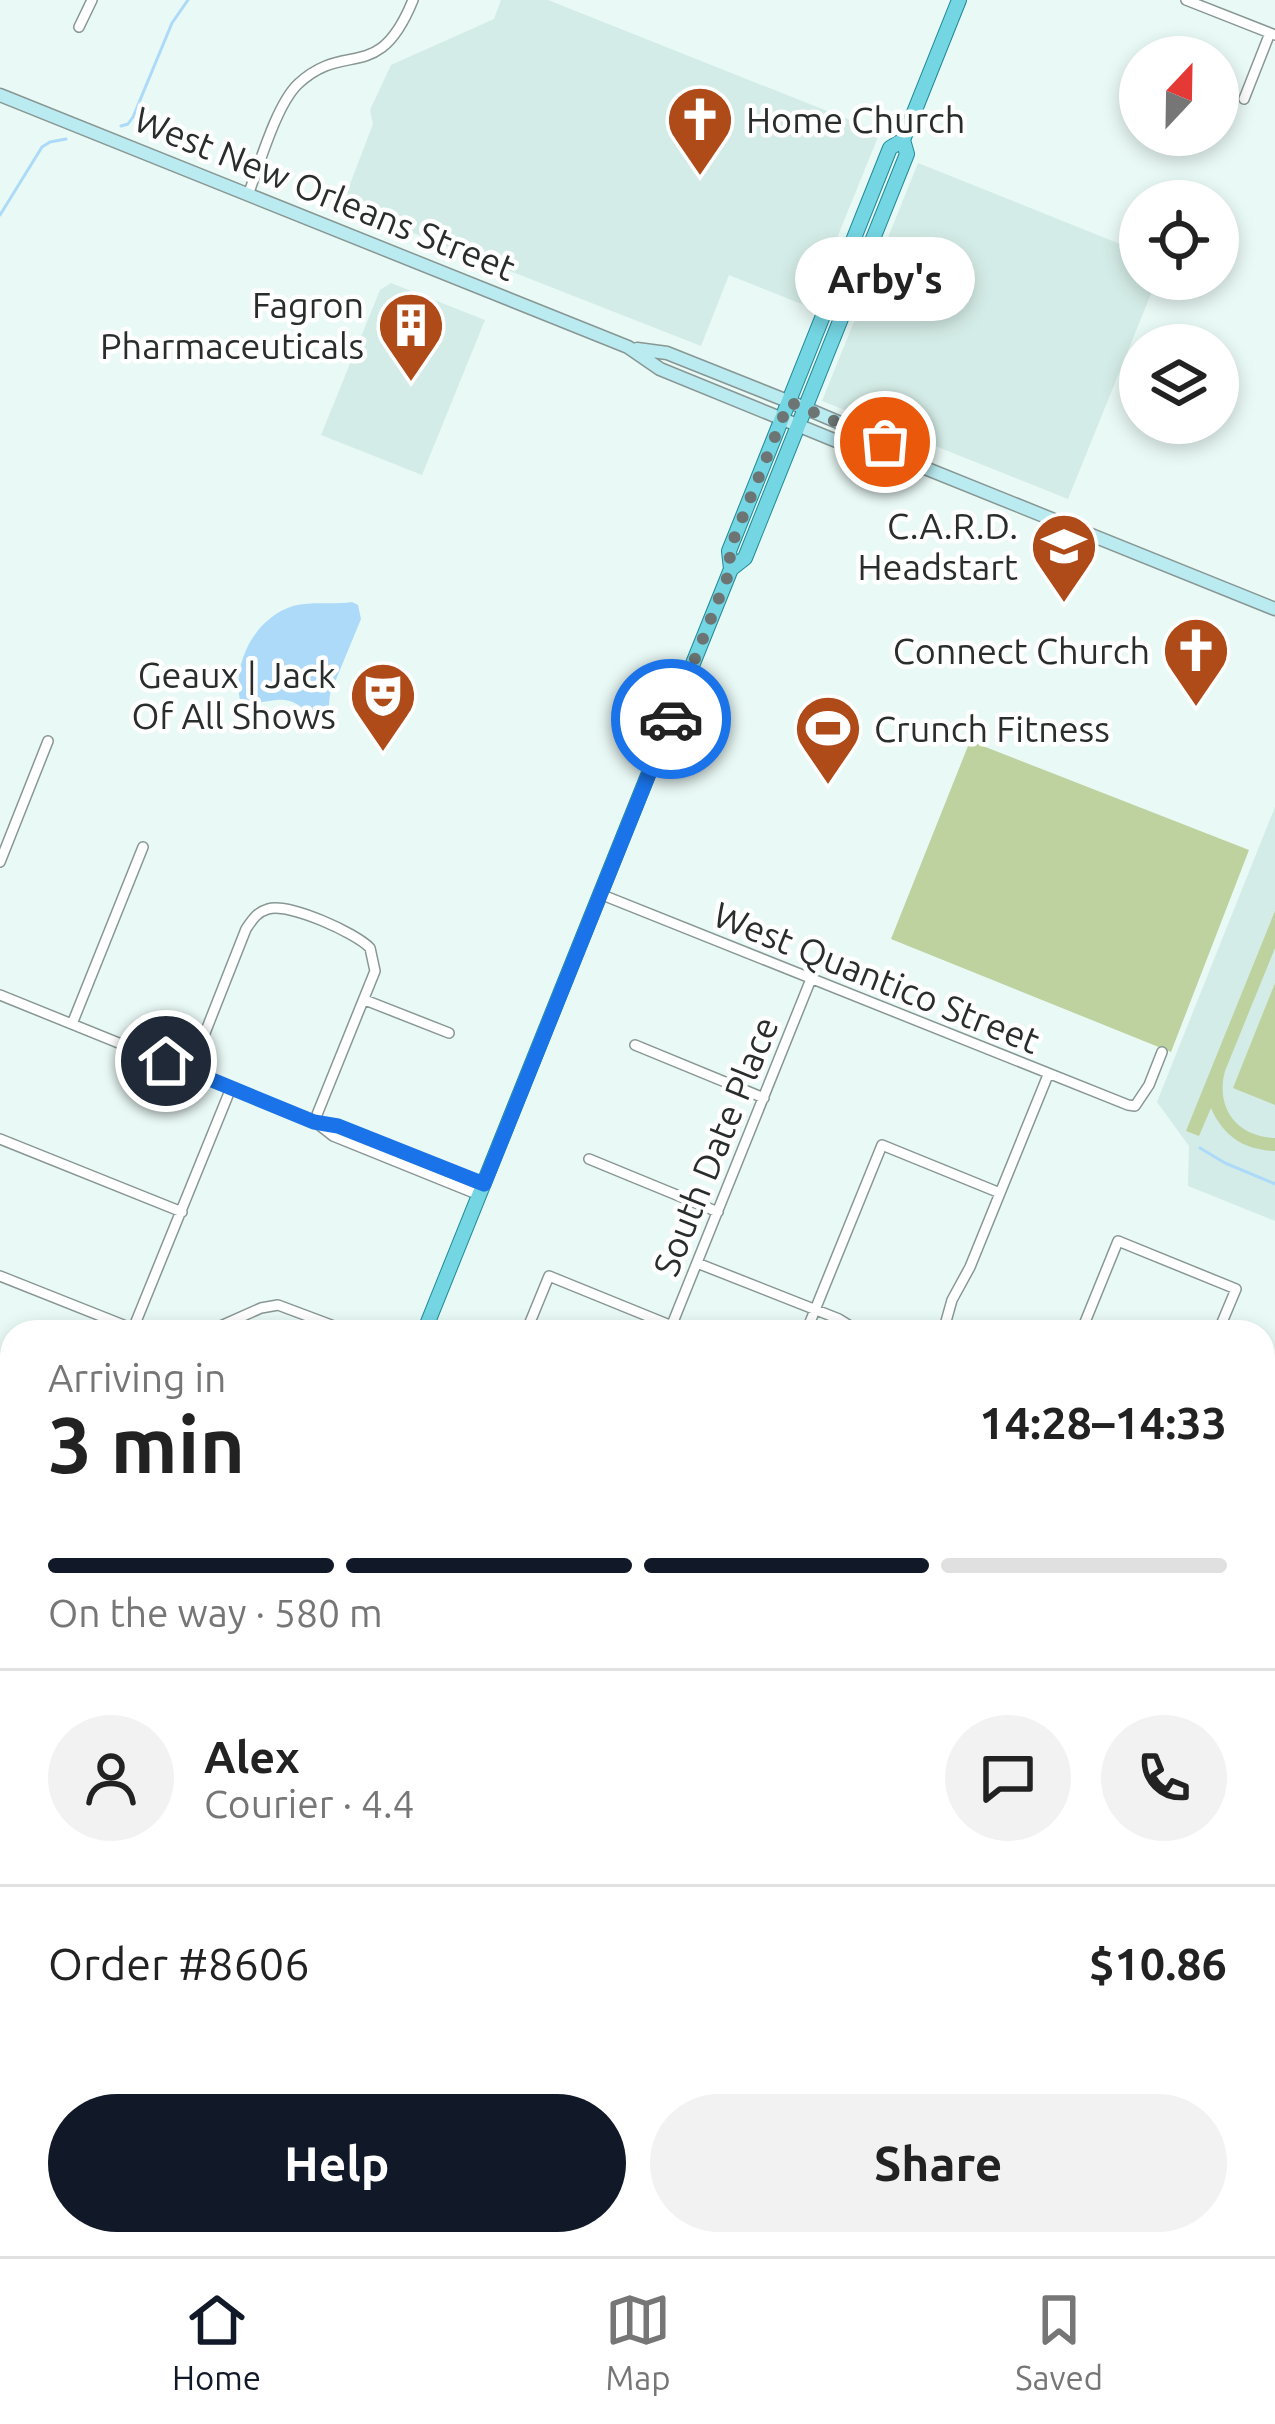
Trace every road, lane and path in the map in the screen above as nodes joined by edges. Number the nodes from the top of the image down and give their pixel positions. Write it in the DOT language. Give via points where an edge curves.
graph roads {
  1 [pos="92,0"];
  2 [pos="413,0"];
  3 [pos="959,0"];
  4 [pos="1191,1"];
  5 [pos="79,27"];
  6 [pos="1272,34"];
  7 [pos="0,95"];
  8 [pos="1244,99"];
  9 [pos="903,140"];
  10 [pos="248,195"];
  11 [pos="850,249"];
  12 [pos="867,256"];
  13 [pos="628,347"];
  14 [pos="789,402"];
  15 [pos="805,408"];
  16 [pos="783,417"];
  17 [pos="799,424"];
  18 [pos="905,460"];
  19 [pos="731,568"];
  20 [pos="1275,608"];
  21 [pos="48,741"];
  22 [pos="143,848"];
  23 [pos="0,862"];
  24 [pos="600,894"];
  25 [pos="812,980"];
  26 [pos="0,994"];
  27 [pos="364,1000"];
  28 [pos="72,1024"];
  29 [pos="449,1033"];
  30 [pos="635,1045"];
  31 [pos="1162,1052"];
  32 [pos="190,1071"];
  33 [pos="1048,1075"];
  34 [pos="231,1088"];
  35 [pos="764,1098"];
  36 [pos="314,1122"];
  37 [pos="0,1139"];
  38 [pos="589,1159"];
  39 [pos="482,1190"];
  40 [pos="1000,1192"];
  41 [pos="182,1212"];
  42 [pos="718,1212"];
  43 [pos="698,1263"];
  44 [pos="0,1276"];
  45 [pos="815,1310"];
  46 [pos="112,1320"];
  47 [pos="141,1320"];
  48 [pos="234,1320"];
  49 [pos="318,1320"];
  50 [pos="429,1320"];
  51 [pos="531,1320"];
  52 [pos="649,1320"];
  53 [pos="674,1320"];
  54 [pos="811,1320"];
  55 [pos="835,1320"];
  56 [pos="947,1320"];
  57 [pos="1086,1320"];
  58 [pos="1223,1320"];
  1 -- 5 [label="street"];
  2 -- 10 [label="street" via="388,45 318,70 290,93"];
  3 -- 9 [label="main road"];
  4 -- 6 [label="street"];
  6 -- 8 [label="street"];
  7 -- 10 [label="main road, West New Orleans Street"];
  9 -- 11 [label="main road" via="890,148"];
  9 -- 12 [label="main road" via="907,154"];
  10 -- 13 [label="main road, West New Orleans Street"];
  11 -- 12 [label="main road"];
  11 -- 14 [label="main road"];
  12 -- 15 [label="main road"];
  13 -- 14 [label="main road, West New Orleans Street" via="667,353"];
  13 -- 16 [label="main road, West New Orleans Street" via="660,369"];
  14 -- 15 [label="main road, West New Orleans Street"];
  14 -- 16 [label="main road"];
  15 -- 17 [label="main road"];
  15 -- 18 [label="main road, West New Orleans Street" via="885,442"];
  16 -- 17 [label="main road, West New Orleans Street"];
  16 -- 19 [label="main road" via="729,551"];
  17 -- 18 [label="main road, West New Orleans Street" via="876,457"];
  17 -- 19 [label="main road" via="745,558"];
  18 -- 20 [label="main road, West New Orleans Street"];
  19 -- 24 [label="main road"];
  21 -- 23 [label="street"];
  22 -- 28 [label="street"];
  24 -- 25 [label="street, West Quantico Street"];
  24 -- 39 [label="main road"];
  25 -- 33 [label="street, West Quantico Street"];
  25 -- 35 [label="street, South Date Place"];
  26 -- 28 [label="street"];
  27 -- 29 [label="street"];
  27 -- 32 [label="street" via="375,971 370,948 354,935 271,908 246,929"];
  27 -- 36 [label="street"];
  28 -- 32 [label="street"];
  30 -- 35 [label="street"];
  31 -- 33 [label="street, West Quantico Street" via="1135,1106"];
  32 -- 34 [label="street"];
  33 -- 40 [label="street"];
  34 -- 36 [label="street"];
  34 -- 41 [label="street"];
  35 -- 42 [label="street, South Date Place"];
  36 -- 39 [label="street"];
  37 -- 41 [label="street"];
  38 -- 42 [label="street"];
  39 -- 50 [label="main road"];
  40 -- 45 [label="street" via="882,1145"];
  40 -- 56 [label="street"];
  41 -- 47 [label="street"];
  42 -- 43 [label="street, South Date Place"];
  43 -- 45 [label="street"];
  43 -- 53 [label="street, South Date Place"];
  44 -- 46 [label="street"];
  45 -- 54 [label="street"];
  45 -- 55 [label="street"];
  48 -- 49 [label="street" via="278,1305"];
  51 -- 52 [label="street" via="549,1276"];
  57 -- 58 [label="street" via="1118,1241 1235,1289"];
}
